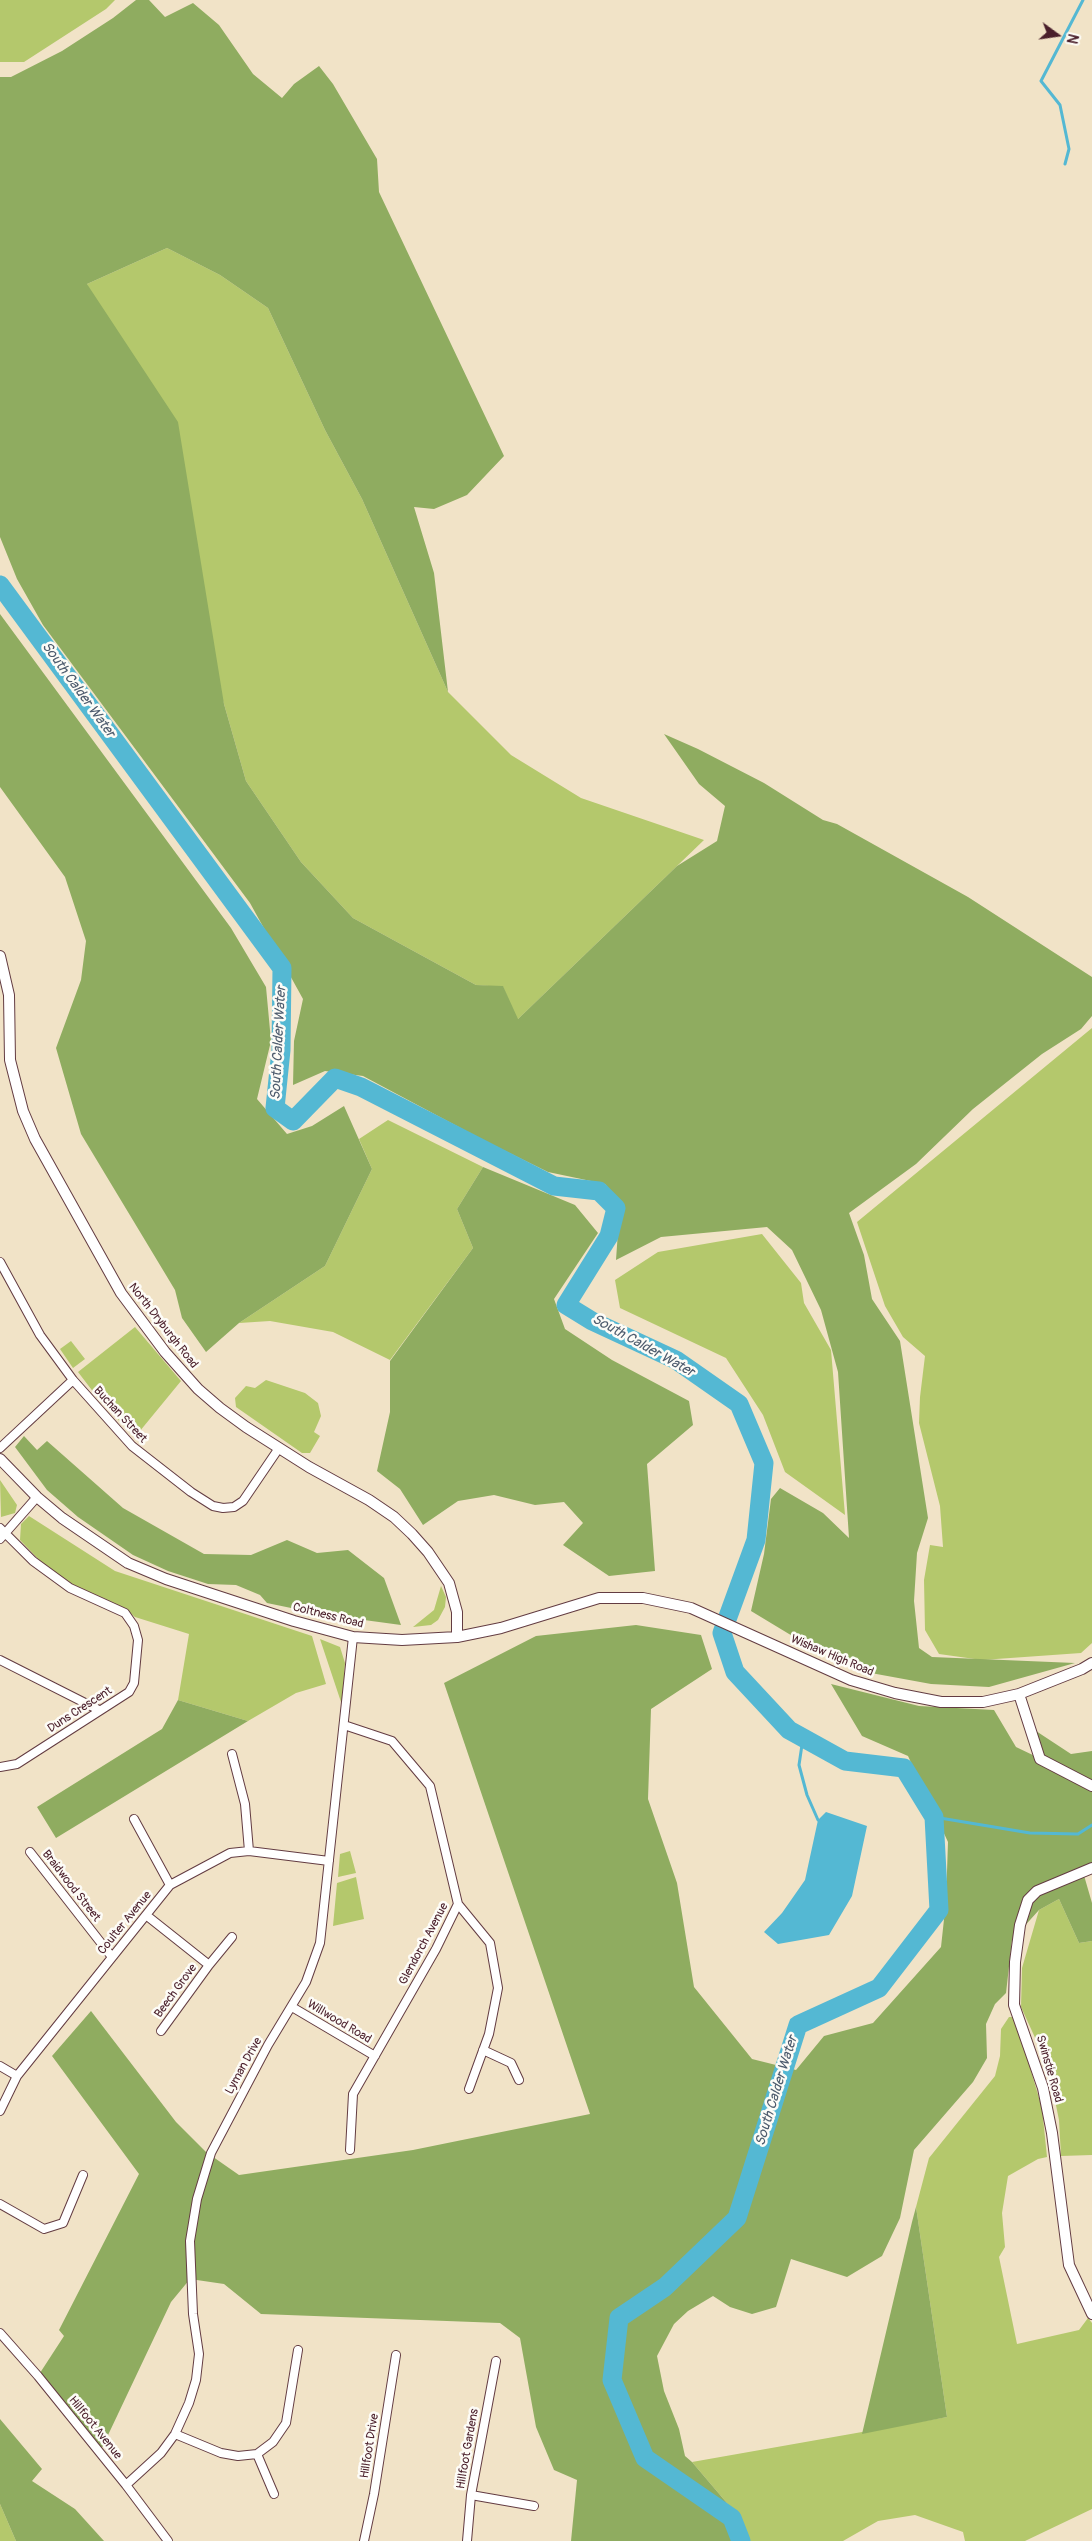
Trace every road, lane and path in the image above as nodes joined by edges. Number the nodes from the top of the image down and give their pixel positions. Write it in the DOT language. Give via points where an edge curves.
graph roads {
  1 [pos="1,960"];
  2 [pos="0,1262"];
  3 [pos="72,1380"];
  4 [pos="0,1448"];
  5 [pos="279,1448"];
  6 [pos="0,1459"];
  7 [pos="38,1498"];
  8 [pos="2,1534"];
  9 [pos="690,1608"];
  10 [pos="353,1637"];
  11 [pos="456,1637"];
  12 [pos="0,1660"];
  13 [pos="1092,1663"];
  14 [pos="1018,1694"];
  15 [pos="99,1710"];
  16 [pos="344,1725"];
  17 [pos="232,1754"];
  18 [pos="0,1767"];
  19 [pos="1092,1786"];
  20 [pos="134,1818"];
  21 [pos="249,1851"];
  22 [pos="30,1852"];
  23 [pos="329,1861"];
  24 [pos="1092,1868"];
  25 [pos="170,1885"];
  26 [pos="458,1904"];
  27 [pos="146,1915"];
  28 [pos="232,1937"];
  29 [pos="112,1958"];
  30 [pos="210,1965"];
  31 [pos="292,2007"];
  32 [pos="161,2031"];
  33 [pos="483,2050"];
  34 [pos="375,2056"];
  35 [pos="0,2066"];
  36 [pos="16,2076"];
  37 [pos="519,2080"];
  38 [pos="469,2089"];
  39 [pos="0,2110"];
  40 [pos="350,2150"];
  41 [pos="83,2175"];
  42 [pos="0,2204"];
  43 [pos="1092,2314"];
  44 [pos="0,2333"];
  45 [pos="298,2350"];
  46 [pos="396,2355"];
  47 [pos="496,2361"];
  48 [pos="175,2434"];
  49 [pos="257,2454"];
  50 [pos="126,2485"];
  51 [pos="274,2494"];
  52 [pos="471,2495"];
  53 [pos="534,2506"];
  54 [pos="168,2541"];
  55 [pos="364,2541"];
  56 [pos="467,2541"];
  1 -- 5 [label="street, North Dryburgh Road" via="9,995 10,1060 23,1111 35,1139 121,1293 164,1352 198,1389"];
  2 -- 3 [label="street, Buchan Street" via="40,1335"];
  3 -- 4 [label="street"];
  3 -- 5 [label="street, Buchan Street" via="132,1446 213,1506 234,1507 243,1501"];
  5 -- 11 [label="street, North Dryburgh Road" via="369,1500 412,1534 449,1583 457,1612"];
  6 -- 7 [label="street, Coltness Road"];
  7 -- 8 [label="street"];
  7 -- 10 [label="street, Coltness Road" via="128,1563 193,1588"];
  8 -- 15 [label="street, Duns Crescent" via="70,1588 124,1613 134,1626 138,1640 134,1683 129,1692"];
  9 -- 11 [label="street, Coltness Road" via="643,1598 599,1598 501,1628"];
  9 -- 14 [label="street, Wishaw High Road" via="850,1680 895,1693 941,1702 983,1702"];
  10 -- 11 [label="street, Coltness Road" via="402,1640"];
  10 -- 16 [label="street, Lyman Drive"];
  12 -- 15 [label="street"];
  13 -- 14 [label="street, Wishaw High Road"];
  14 -- 19 [label="street" via="1040,1759"];
  15 -- 18 [label="street, Duns Crescent" via="17,1764"];
  16 -- 23 [label="street, Lyman Drive"];
  16 -- 26 [label="street, Glendorch Avenue" via="392,1741 430,1786"];
  17 -- 21 [label="street" via="245,1804"];
  20 -- 25 [label="street"];
  21 -- 23 [label="street, Coulter Avenue"];
  21 -- 25 [label="street, Coulter Avenue" via="223,1856"];
  22 -- 29 [label="street, Braidwood Street"];
  23 -- 31 [label="street, Lyman Drive" via="320,1943 306,1982"];
  24 -- 43 [label="street, Swinstie Road" via="1037,1891 1028,1900 1020,1925 1015,1962 1014,2005 1043,2088 1069,2264"];
  25 -- 27 [label="street, Coulter Avenue"];
  26 -- 33 [label="street" via="490,1944 498,1988"];
  26 -- 34 [label="street, Glendorch Avenue"];
  27 -- 29 [label="street, Coulter Avenue"];
  27 -- 30 [label="street, Beech Grove"];
  28 -- 30 [label="street, Beech Grove"];
  29 -- 36 [label="street, Coulter Avenue"];
  30 -- 32 [label="street, Beech Grove"];
  31 -- 34 [label="street, Willwood Road"];
  31 -- 48 [label="street, Lyman Drive" via="268,2045 211,2153 197,2199 190,2242 193,2314 199,2354 196,2380"];
  33 -- 37 [label="street" via="511,2063"];
  33 -- 38 [label="street"];
  34 -- 40 [label="street, Glendorch Avenue" via="353,2094"];
  35 -- 36 [label="street"];
  36 -- 39 [label="street, Coulter Avenue"];
  41 -- 42 [label="street" via="63,2223 44,2229"];
  44 -- 50 [label="street, Hillfoot Avenue"];
  45 -- 49 [label="street" via="286,2423 273,2442"];
  46 -- 55 [label="street, Hillfoot Drive"];
  47 -- 52 [label="street, Hillfoot Gardens"];
  48 -- 49 [label="street" via="221,2453 238,2456"];
  48 -- 50 [label="street, Lyman Drive" via="161,2453"];
  49 -- 51 [label="street"];
  50 -- 54 [label="street, Hillfoot Avenue"];
  52 -- 53 [label="street"];
  52 -- 56 [label="street, Hillfoot Gardens"];
}
